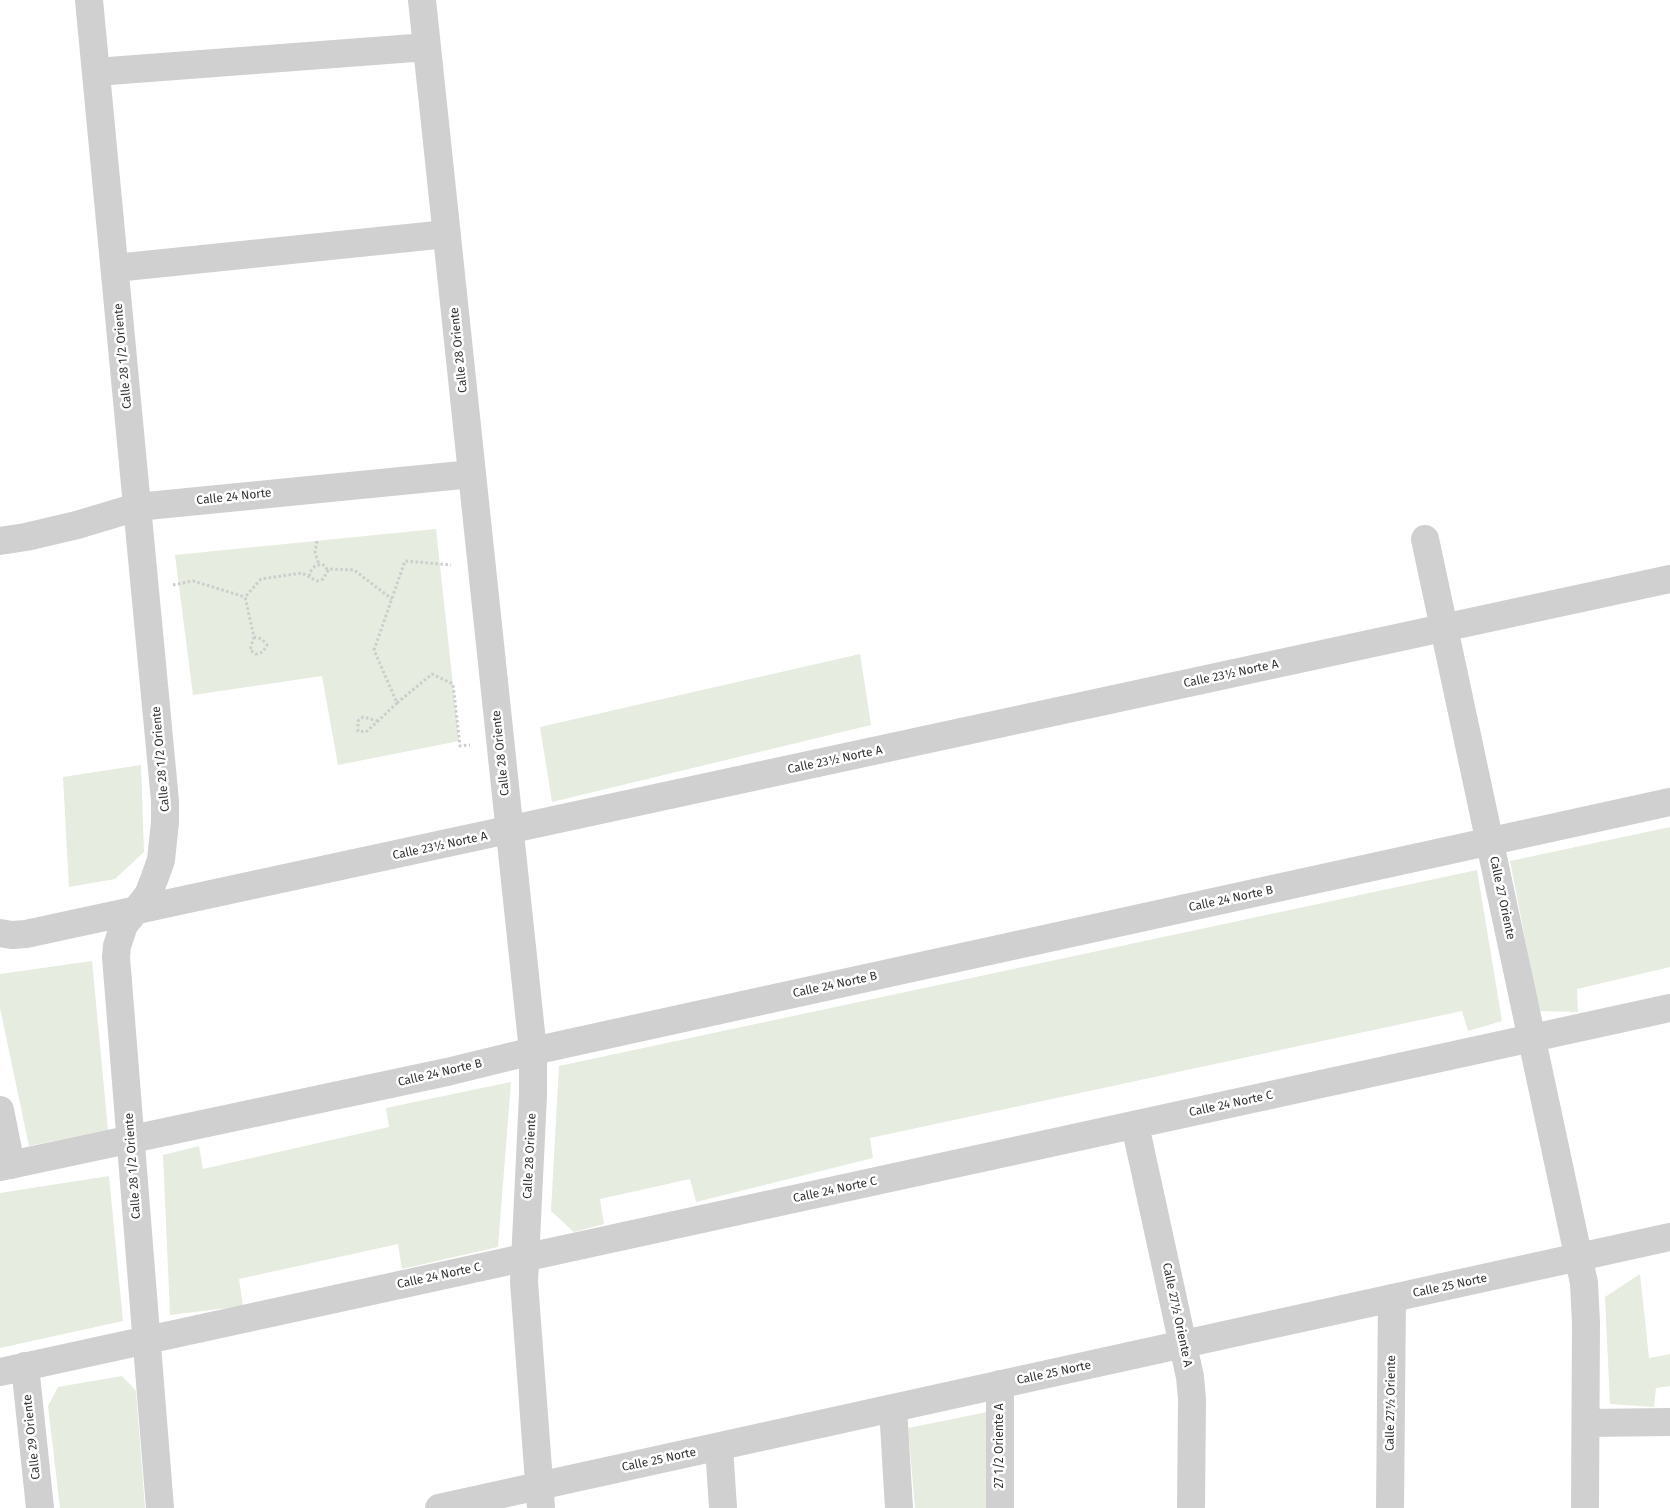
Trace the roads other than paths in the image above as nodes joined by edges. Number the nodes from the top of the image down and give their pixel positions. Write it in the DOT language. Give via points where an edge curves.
graph roads {
  1 [pos="89,0"];
  2 [pos="422,0"];
  3 [pos="427,47"];
  4 [pos="96,72"];
  5 [pos="447,234"];
  6 [pos="115,268"];
  7 [pos="472,474"];
  8 [pos="137,507"];
  9 [pos="1425,539"];
  10 [pos="0,541"];
  11 [pos="1670,578"];
  12 [pos="1444,628"];
  13 [pos="1670,802"];
  14 [pos="509,831"];
  15 [pos="1490,842"];
  16 [pos="137,910"];
  17 [pos="0,933"];
  18 [pos="1670,1008"];
  19 [pos="1532,1038"];
  20 [pos="533,1051"];
  21 [pos="0,1110"];
  22 [pos="1135,1125"];
  23 [pos="131,1138"];
  24 [pos="6,1166"];
  25 [pos="1670,1237"];
  26 [pos="526,1257"];
  27 [pos="1579,1257"];
  28 [pos="1392,1298"];
  29 [pos="146,1340"];
  30 [pos="1183,1344"];
  31 [pos="12,1369"];
  32 [pos="1000,1384"];
  33 [pos="894,1408"];
  34 [pos="1670,1422"];
  35 [pos="1586,1423"];
  36 [pos="719,1446"];
  37 [pos="540,1497"];
  38 [pos="40,1508"];
  39 [pos="160,1508"];
  40 [pos="438,1508"];
  41 [pos="724,1508"];
  42 [pos="899,1508"];
  43 [pos="1000,1508"];
  44 [pos="1190,1508"];
  45 [pos="1390,1508"];
  46 [pos="1585,1508"];
  1 -- 4 [label="street, Calle 28 1/2 Oriente"];
  2 -- 3 [label="street, Calle 28 Oriente"];
  3 -- 4 [label="street"];
  3 -- 5 [label="street, Calle 28 Oriente"];
  4 -- 6 [label="street, Calle 28 1/2 Oriente"];
  5 -- 6 [label="street"];
  5 -- 7 [label="street, Calle 28 Oriente"];
  6 -- 8 [label="street, Calle 28 1/2 Oriente"];
  7 -- 8 [label="street, Calle 24 Norte"];
  7 -- 14 [label="street, Calle 28 Oriente"];
  8 -- 10 [label="street, Calle 24 Norte" via="77,525"];
  8 -- 16 [label="street, Calle 28 1/2 Oriente" via="166,822 155,877"];
  9 -- 12 [label="street, Calle 27 Oriente"];
  11 -- 12 [label="street, Calle 23½ Norte A"];
  12 -- 14 [label="street, Calle 23½ Norte A"];
  12 -- 15 [label="street, Calle 27 Oriente"];
  13 -- 15 [label="street, Calle 24 Norte B"];
  14 -- 16 [label="street, Calle 23½ Norte A"];
  14 -- 20 [label="street, Calle 28 Oriente"];
  15 -- 19 [label="street, Calle 27 Oriente"];
  15 -- 20 [label="street, Calle 24 Norte B"];
  16 -- 17 [label="street, Calle 23½ Norte A" via="26,934"];
  16 -- 23 [label="street, Calle 28 1/2 Oriente" via="124,925 116,957"];
  18 -- 19 [label="street, Calle 24 Norte C"];
  19 -- 22 [label="street, Calle 24 Norte C"];
  19 -- 27 [label="street, Calle 27 Oriente"];
  20 -- 23 [label="street, Calle 24 Norte B"];
  20 -- 26 [label="street, Calle 28 Oriente"];
  21 -- 24 [label="street"];
  22 -- 26 [label="street, Calle 24 Norte C"];
  22 -- 30 [label="street, Calle 27½ Oriente A"];
  23 -- 24 [label="street, Calle 24 Norte B"];
  23 -- 29 [label="street, Calle 28 1/2 Oriente"];
  25 -- 27 [label="street, Calle 25 Norte"];
  26 -- 29 [label="street, Calle 24 Norte C"];
  26 -- 37 [label="street, Calle 28 Oriente" via="524,1282"];
  27 -- 28 [label="street, Calle 25 Norte"];
  27 -- 35 [label="street, Calle 27 Oriente" via="1586,1306"];
  28 -- 30 [label="street, Calle 25 Norte"];
  28 -- 45 [label="street, Calle 27½ Oriente"];
  29 -- 31 [label="street, Calle 24 Norte C"];
  29 -- 39 [label="street, Calle 28 1/2 Oriente"];
  30 -- 32 [label="street, Calle 25 Norte"];
  30 -- 44 [label="street, Calle 27½ Oriente A" via="1192,1399"];
  31 -- 38 [label="street, Calle 29 Oriente"];
  32 -- 33 [label="street, Calle 25 Norte"];
  32 -- 43 [label="street, 27 1/2 Oriente A"];
  33 -- 36 [label="street, Calle 25 Norte"];
  33 -- 42 [label="street"];
  34 -- 35 [label="street"];
  35 -- 46 [label="street"];
  36 -- 37 [label="street, Calle 25 Norte"];
  36 -- 41 [label="street"];
  37 -- 40 [label="street, Calle 25 Norte"];
}
